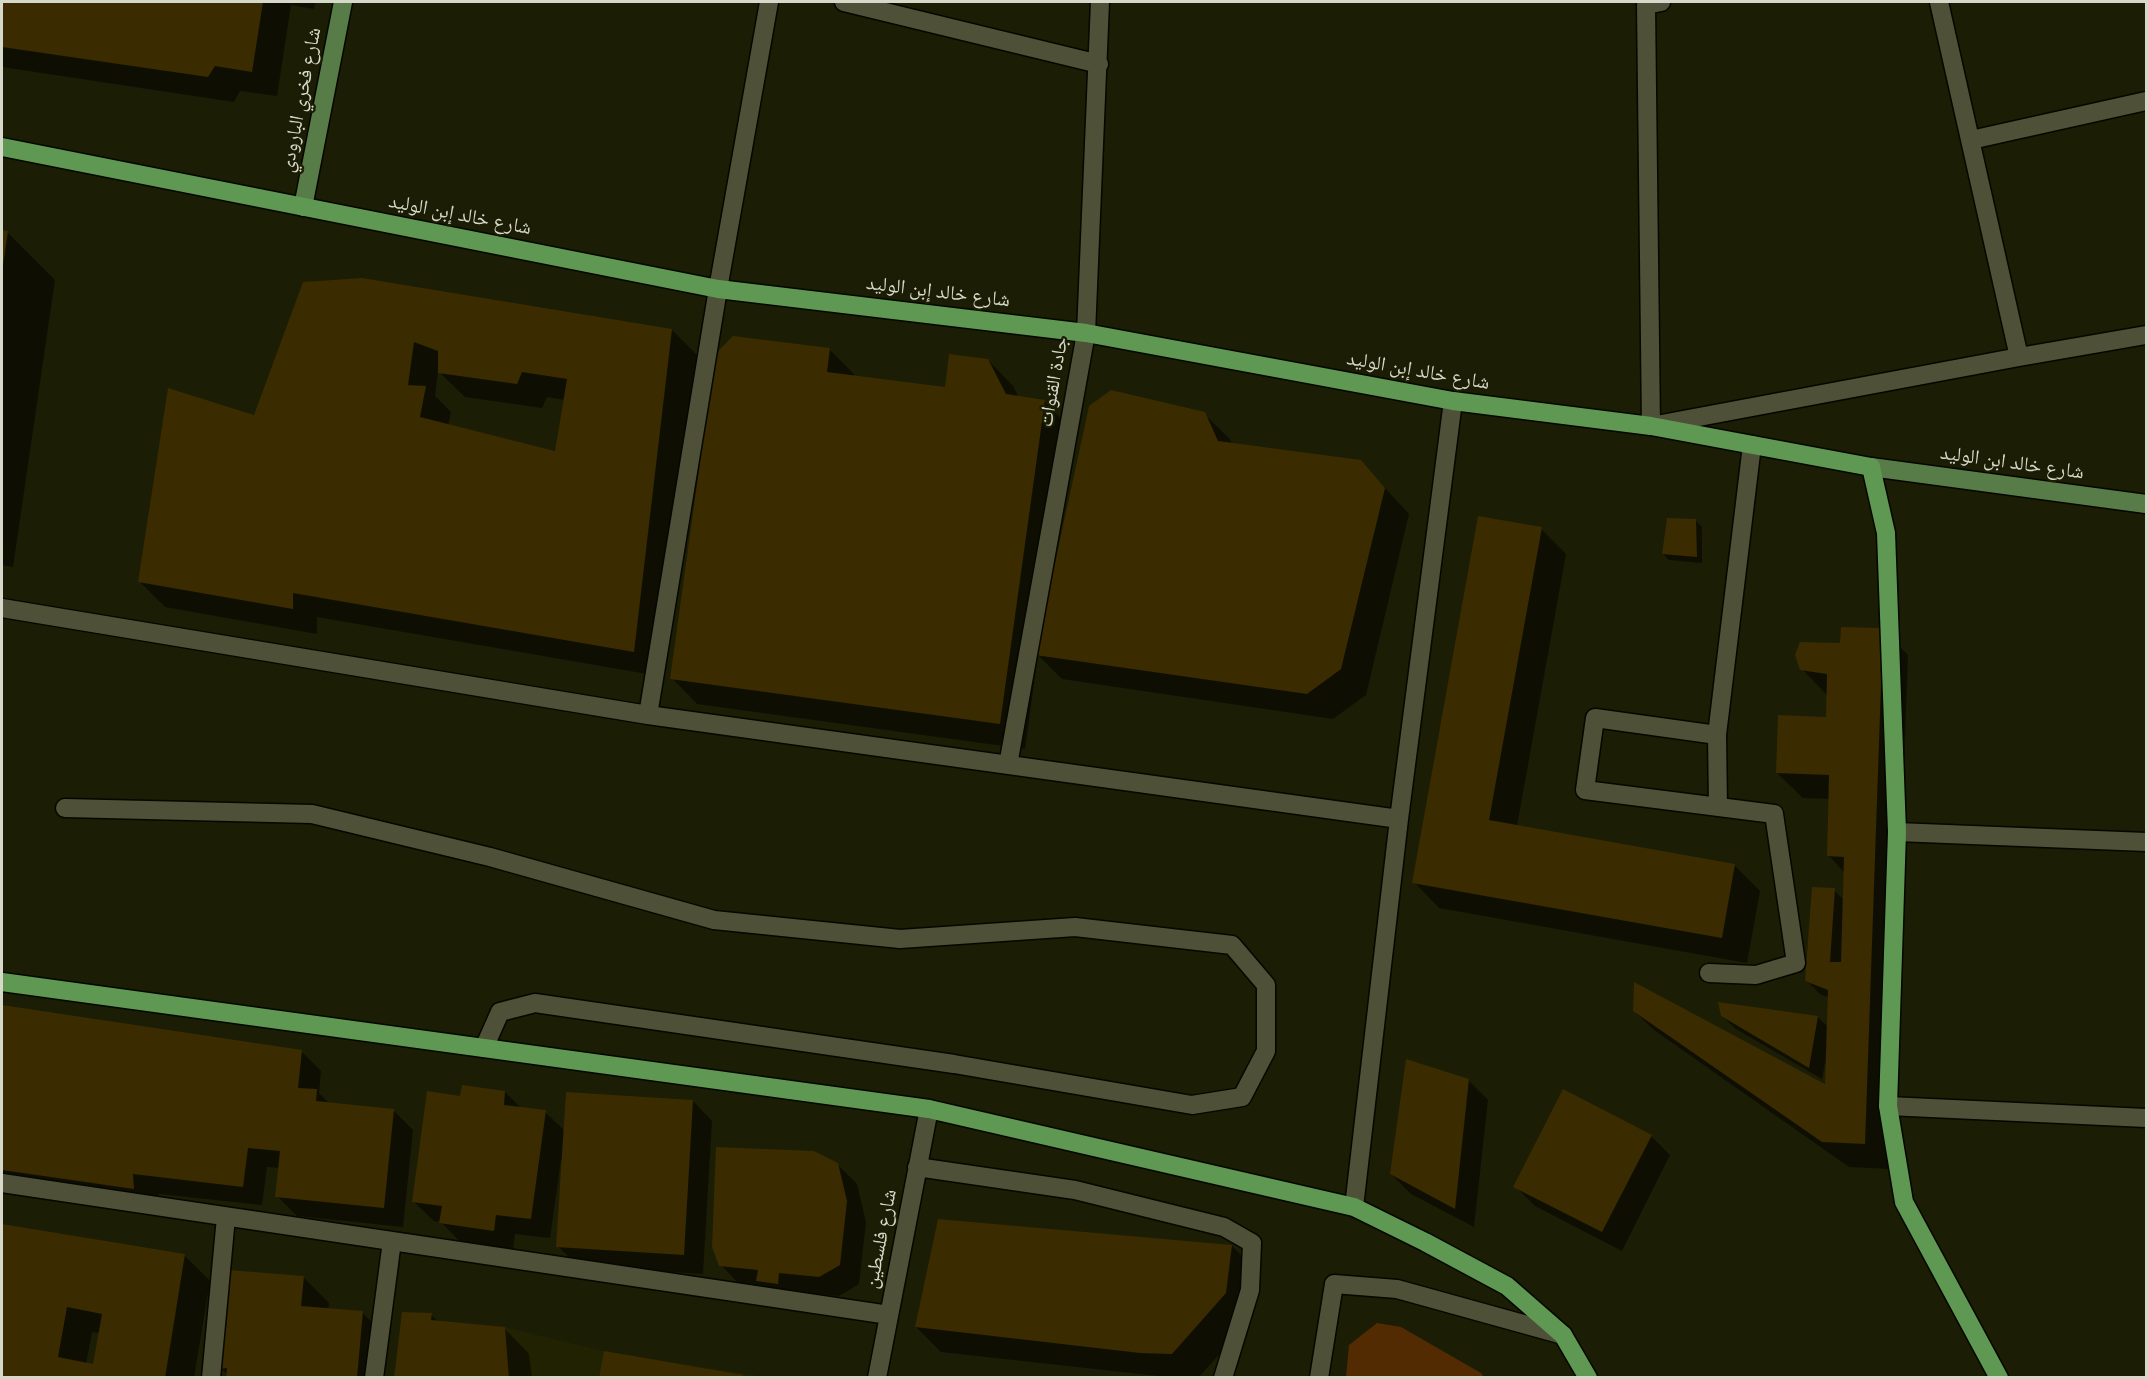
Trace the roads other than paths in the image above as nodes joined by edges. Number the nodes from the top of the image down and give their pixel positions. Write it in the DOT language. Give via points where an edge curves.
graph roads {
  1 [pos="343,2"];
  2 [pos="769,2"];
  3 [pos="844,2"];
  4 [pos="1100,2"];
  5 [pos="1661,2"];
  6 [pos="1939,2"];
  7 [pos="919,10"];
  8 [pos="1099,64"];
  9 [pos="2146,101"];
  10 [pos="1971,140"];
  11 [pos="2,147"];
  12 [pos="303,207"];
  13 [pos="718,289"];
  14 [pos="1086,333"];
  15 [pos="2146,335"];
  16 [pos="2019,357"];
  17 [pos="1453,401"];
  18 [pos="1651,426"];
  19 [pos="1752,445"];
  20 [pos="1872,466"];
  21 [pos="2146,504"];
  22 [pos="2,608"];
  23 [pos="648,715"];
  24 [pos="1717,735"];
  25 [pos="1008,765"];
  26 [pos="1718,807"];
  27 [pos="65,808"];
  28 [pos="1399,819"];
  29 [pos="1896,832"];
  30 [pos="2146,842"];
  31 [pos="1709,973"];
  32 [pos="2,982"];
  33 [pos="484,1048"];
  34 [pos="1888,1106"];
  35 [pos="929,1109"];
  36 [pos="2146,1118"];
  37 [pos="918,1167"];
  38 [pos="2,1183"];
  39 [pos="1354,1207"];
  40 [pos="226,1216"];
  41 [pos="392,1241"];
  42 [pos="889,1315"];
  43 [pos="1563,1335"];
  44 [pos="211,1377"];
  45 [pos="374,1377"];
  46 [pos="877,1377"];
  47 [pos="1222,1377"];
  48 [pos="1319,1377"];
  49 [pos="1588,1377"];
  50 [pos="1999,1377"];
  1 -- 12 [label="main road, شارع فخري البارودي"];
  2 -- 13 [label="street"];
  3 -- 7 [label="street"];
  4 -- 8 [label="street, جادة القنوات"];
  5 -- 18 [label="street" via="1646,5"];
  6 -- 10 [label="street"];
  7 -- 8 [label="street"];
  8 -- 14 [label="street, جادة القنوات"];
  9 -- 10 [label="street"];
  10 -- 16 [label="street"];
  11 -- 12 [label="highway, شارع خالد إبن الوليد"];
  12 -- 13 [label="highway, شارع خالد إبن الوليد"];
  13 -- 14 [label="highway, شارع خالد إبن الوليد"];
  13 -- 23 [label="street"];
  14 -- 17 [label="highway, شارع خالد إبن الوليد"];
  14 -- 25 [label="street, جادة القنوات"];
  15 -- 16 [label="street"];
  16 -- 18 [label="street"];
  17 -- 18 [label="highway, شارع خالد إبن الوليد"];
  17 -- 28 [label="street"];
  18 -- 19 [label="highway, شارع خالد إبن الوليد"];
  19 -- 20 [label="highway, شارع خالد إبن الوليد"];
  19 -- 24 [label="street"];
  20 -- 21 [label="main road, شارع خالد ابن الوليد"];
  20 -- 29 [label="highway" via="1886,533"];
  22 -- 23 [label="street"];
  23 -- 25 [label="street"];
  24 -- 26 [label="street"];
  24 -- 26 [label="street" via="1595,717 1585,790"];
  25 -- 28 [label="street"];
  26 -- 31 [label="street" via="1774,814 1796,963 1756,975"];
  27 -- 33 [label="street" via="312,814 490,857 714,920 900,939 1075,927 1232,945 1266,985 1266,1051 1242,1097 1192,1105 954,1064 535,1003 500,1012"];
  28 -- 39 [label="street"];
  29 -- 30 [label="street"];
  29 -- 34 [label="highway"];
  32 -- 33 [label="highway"];
  33 -- 35 [label="highway"];
  34 -- 36 [label="street"];
  34 -- 50 [label="highway" via="1904,1202"];
  35 -- 37 [label="street, شارع فلسطين"];
  35 -- 39 [label="highway"];
  37 -- 42 [label="street, شارع فلسطين"];
  37 -- 47 [label="street" via="1075,1190 1224,1227 1252,1243 1250,1290"];
  38 -- 40 [label="street"];
  39 -- 43 [label="highway" via="1507,1286"];
  40 -- 41 [label="street"];
  40 -- 44 [label="street"];
  41 -- 42 [label="street"];
  41 -- 45 [label="street"];
  42 -- 46 [label="street, شارع فلسطين"];
  43 -- 48 [label="street" via="1397,1289 1334,1284"];
  43 -- 49 [label="highway"];
}
